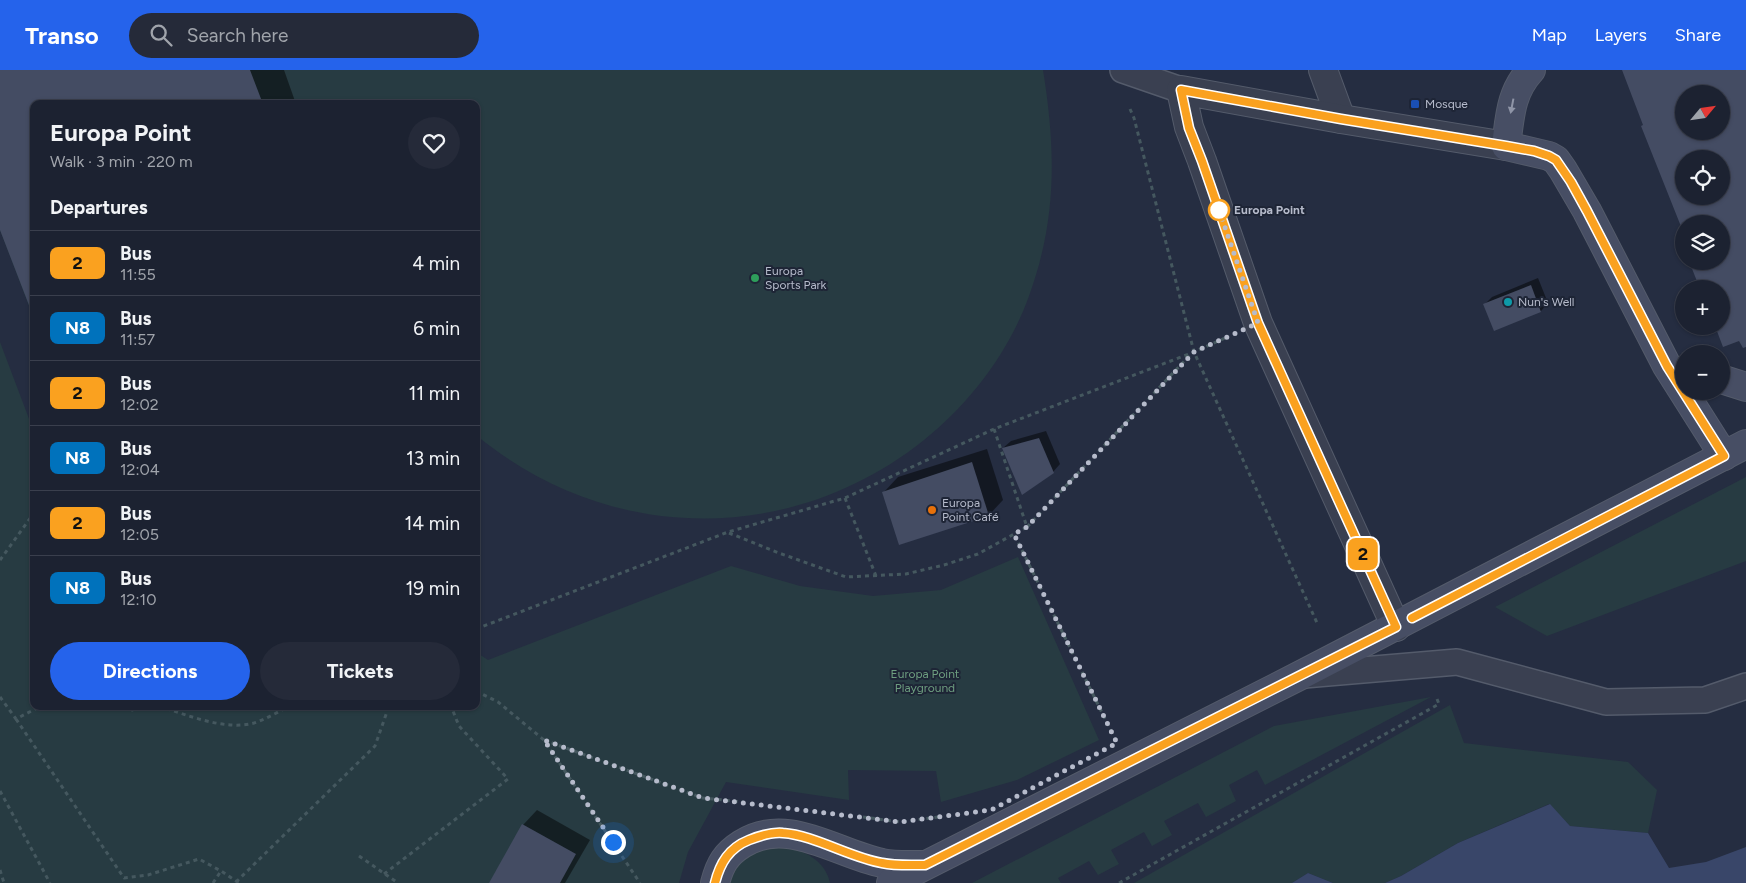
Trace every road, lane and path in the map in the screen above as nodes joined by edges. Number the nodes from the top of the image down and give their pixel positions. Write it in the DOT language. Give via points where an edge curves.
graph roads {
  1 [pos="1123,70"];
  2 [pos="1323,70"];
  3 [pos="1531,70"];
  4 [pos="1181,90"];
  5 [pos="1126,102"];
  6 [pos="1341,119"];
  7 [pos="1506,146"];
  8 [pos="1258,323"];
  9 [pos="1654,342"];
  10 [pos="1194,352"];
  11 [pos="1675,355"];
  12 [pos="1730,381"];
  13 [pos="1746,387"];
  14 [pos="994,429"];
  15 [pos="1735,450"];
  16 [pos="845,498"];
  17 [pos="30,518"];
  18 [pos="1027,527"];
  19 [pos="728,532"];
  20 [pos="1014,534"];
  21 [pos="0,560"];
  22 [pos="876,576"];
  23 [pos="480,627"];
  24 [pos="1396,627"];
  25 [pos="1321,630"];
  26 [pos="1301,675"];
  27 [pos="1746,686"];
  28 [pos="480,693"];
  29 [pos="1434,695"];
  30 [pos="0,697"];
  31 [pos="33,710"];
  32 [pos="171,710"];
  33 [pos="282,710"];
  34 [pos="388,710"];
  35 [pos="453,710"];
  36 [pos="16,719"];
  37 [pos="1113,734"];
  38 [pos="544,740"];
  39 [pos="0,791"];
  40 [pos="752,804"];
  41 [pos="945,816"];
  42 [pos="860,817"];
  43 [pos="359,856"];
  44 [pos="925,865"];
  45 [pos="0,870"];
  46 [pos="221,871"];
  47 [pos="384,874"];
  48 [pos="124,878"];
  49 [pos="237,882"];
  50 [pos="4,883"];
  51 [pos="50,883"];
  52 [pos="127,883"];
  53 [pos="213,883"];
  54 [pos="398,883"];
  55 [pos="640,883"];
  56 [pos="714,883"];
  57 [pos="891,883"];
  58 [pos="1119,883"];
  1 -- 4 [label="lane"];
  2 -- 6 [label="street"];
  3 -- 7 [label="main road, one-way" via="1521,81 1514,98"];
  4 -- 6 [label="street"];
  4 -- 8 [label="street" via="1189,128"];
  5 -- 10 [label="path" via="1134,118"];
  6 -- 7 [label="street"];
  7 -- 9 [label="main road" via="1556,160 1587,211"];
  8 -- 10 [label="path"];
  8 -- 24 [label="street"];
  9 -- 11 [label="main road"];
  9 -- 15 [label="main road" via="1667,366"];
  10 -- 14 [label="path"];
  10 -- 18 [label="path"];
  10 -- 25 [label="path"];
  12 -- 13 [label="main road"];
  14 -- 16 [label="path"];
  14 -- 18 [label="path"];
  15 -- 24 [label="main road"];
  16 -- 19 [label="path"];
  16 -- 22 [label="path"];
  17 -- 21 [label="path"];
  18 -- 20 [label="path"];
  19 -- 22 [label="path" via="846,578"];
  19 -- 23 [label="path"];
  20 -- 22 [label="path" via="978,554 944,565 906,574"];
  20 -- 37 [label="path"];
  24 -- 26 [label="main road"];
  26 -- 27 [label="lane" via="1457,662 1606,702 1705,700"];
  26 -- 44 [label="main road"];
  28 -- 38 [label="path" via="498,702"];
  29 -- 58 [label="path" via="1439,704"];
  30 -- 36 [label="path"];
  31 -- 36 [label="path"];
  32 -- 33 [label="path" via="197,719 234,724 254,723"];
  34 -- 49 [label="path" via="375,746"];
  35 -- 47 [label="path" via="459,726 508,779"];
  36 -- 48 [label="path"];
  38 -- 40 [label="path" via="703,798"];
  38 -- 55 [label="path"];
  39 -- 51 [label="path"];
  41 -- 42 [label="path" via="900,822"];
  43 -- 47 [label="path"];
  44 -- 56 [label="main road" via="882,864 782,832 760,836 730,851 718,868"];
  44 -- 57 [label="main road"];
  45 -- 50 [label="path"];
  46 -- 48 [label="path" via="199,860 148,875"];
  46 -- 49 [label="path"];
  46 -- 53 [label="path"];
  47 -- 54 [label="path"];
  48 -- 52 [label="path"];
}
